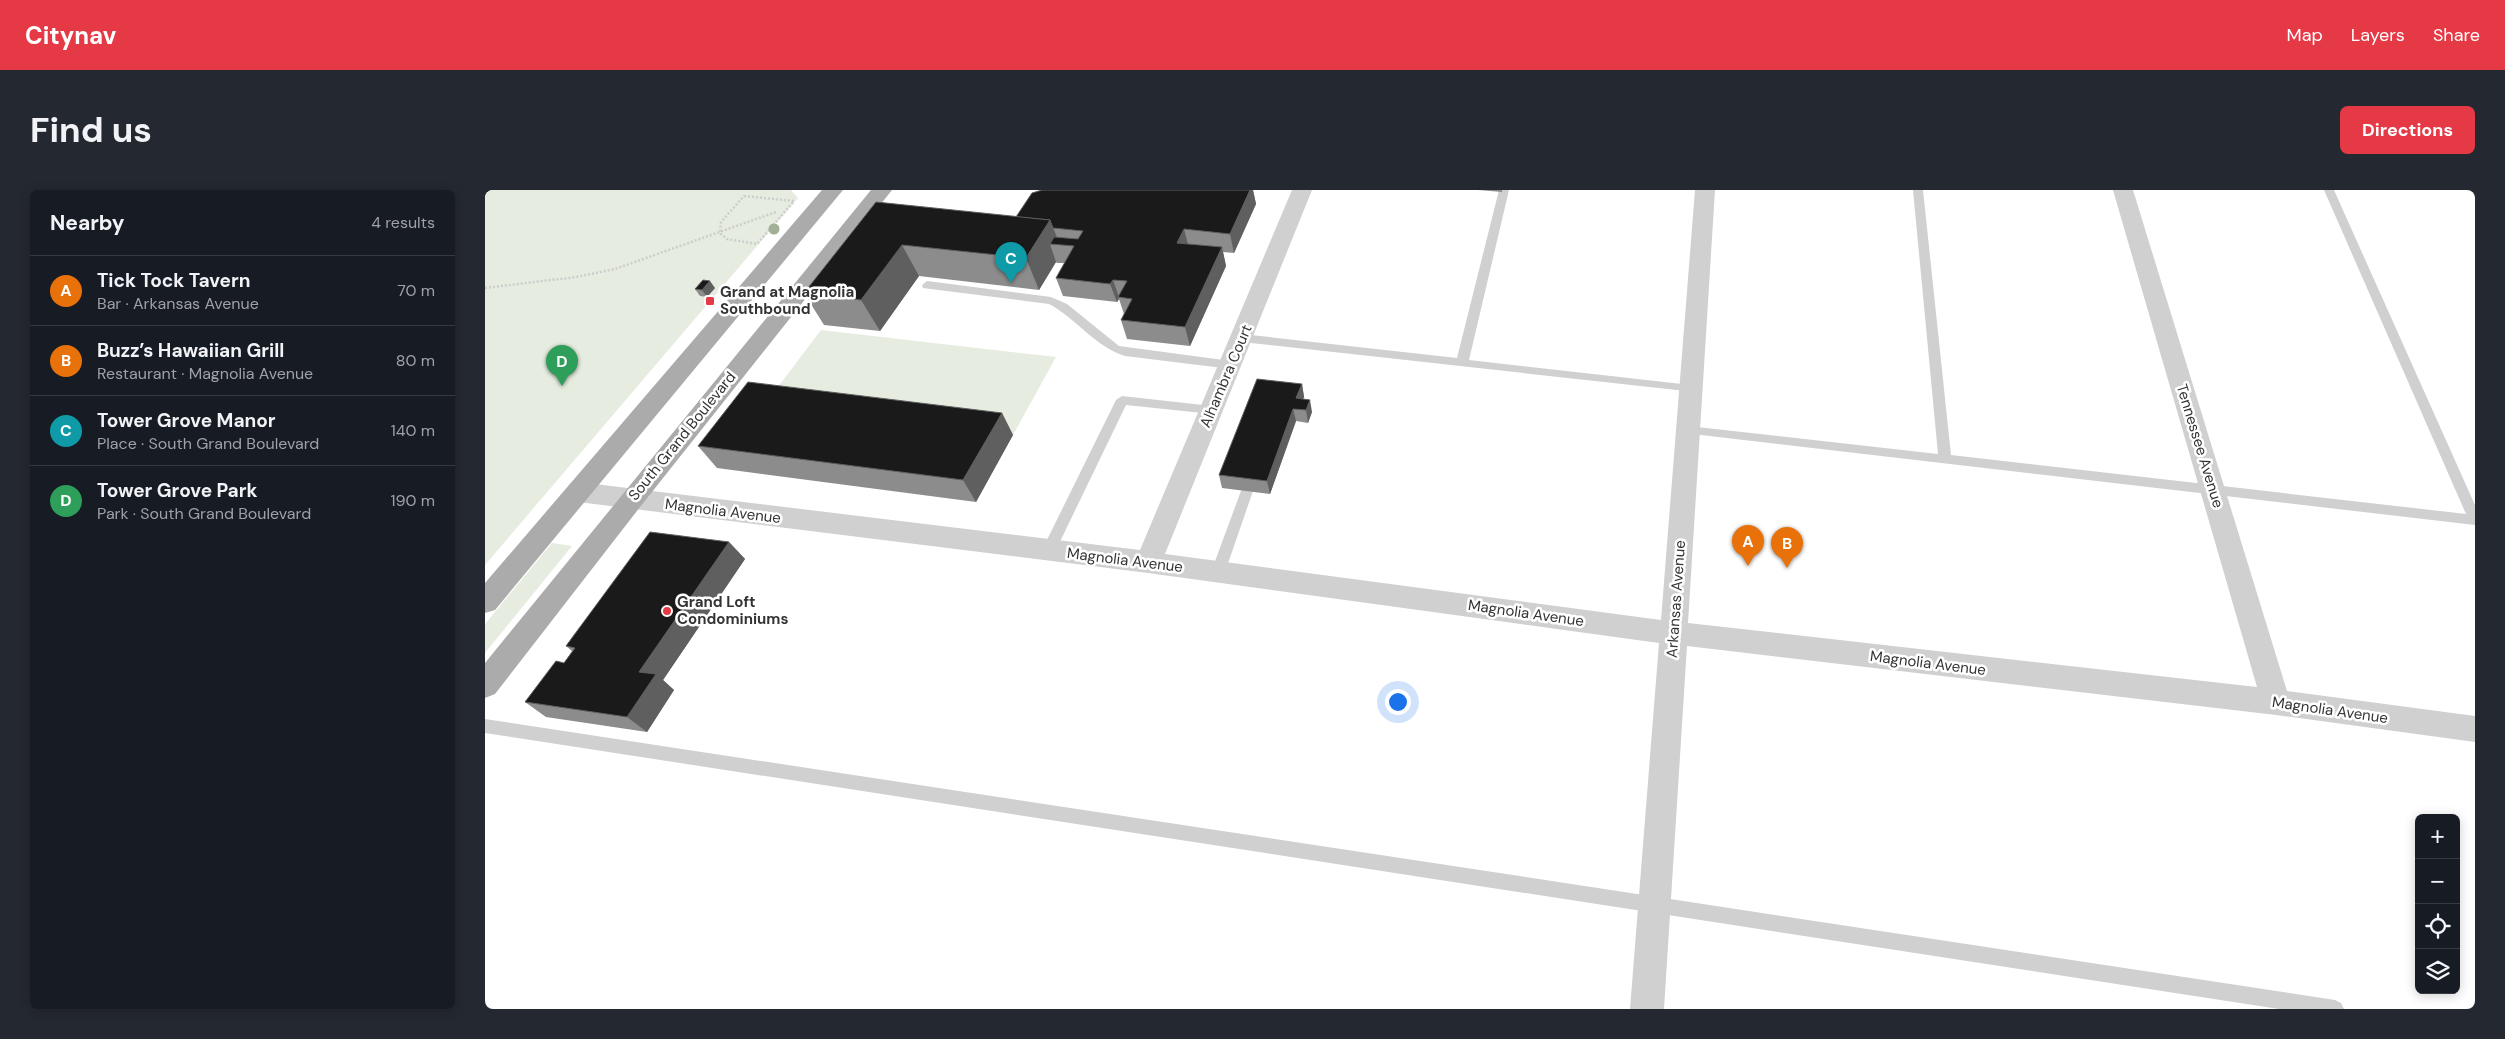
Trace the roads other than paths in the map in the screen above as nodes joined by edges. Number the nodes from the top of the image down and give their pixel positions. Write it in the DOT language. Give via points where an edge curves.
graph roads {
  1 [pos="833,190"];
  2 [pos="882,190"];
  3 [pos="1302,190"];
  4 [pos="1504,190"];
  5 [pos="1705,190"];
  6 [pos="1917,190"];
  7 [pos="2123,190"];
  8 [pos="2329,190"];
  9 [pos="927,285"];
  10 [pos="1242,338"];
  11 [pos="1462,363"];
  12 [pos="1231,364"];
  13 [pos="1691,389"];
  14 [pos="1212,410"];
  15 [pos="1688,430"];
  16 [pos="1945,459"];
  17 [pos="2213,490"];
  18 [pos="1247,491"];
  19 [pos="578,492"];
  20 [pos="631,500"];
  21 [pos="2475,520"];
  22 [pos="1049,550"];
  23 [pos="1148,562"];
  24 [pos="1218,572"];
  25 [pos="485,602"];
  26 [pos="1673,633"];
  27 [pos="485,685"];
  28 [pos="2277,702"];
  29 [pos="485,726"];
  30 [pos="2475,729"];
  31 [pos="1654,906"];
  32 [pos="1647,1009"];
  33 [pos="2335,1009"];
  1 -- 19 [label="main road"];
  2 -- 20 [label="main road, South Grand Boulevard"];
  3 -- 10 [label="street, Alhambra Court"];
  4 -- 11 [label="lane"];
  5 -- 13 [label="street, Arkansas Avenue"];
  6 -- 16 [label="lane"];
  7 -- 17 [label="street, Tennessee Avenue"];
  8 -- 21 [label="lane"];
  9 -- 12 [label="lane" via="1051,301 1115,349"];
  10 -- 11 [label="lane"];
  10 -- 12 [label="street, Alhambra Court"];
  11 -- 13 [label="lane"];
  12 -- 14 [label="street, Alhambra Court"];
  13 -- 15 [label="street, Arkansas Avenue"];
  14 -- 22 [label="lane" via="1122,400"];
  14 -- 23 [label="street, Alhambra Court"];
  15 -- 16 [label="lane"];
  15 -- 26 [label="street, Arkansas Avenue"];
  16 -- 17 [label="lane"];
  17 -- 21 [label="lane"];
  17 -- 28 [label="street, Tennessee Avenue"];
  18 -- 24 [label="lane"];
  19 -- 20 [label="street, Magnolia Avenue"];
  19 -- 25 [label="main road"];
  20 -- 22 [label="street, Magnolia Avenue"];
  20 -- 27 [label="main road, South Grand Boulevard"];
  22 -- 23 [label="street, Magnolia Avenue"];
  23 -- 24 [label="street, Magnolia Avenue"];
  24 -- 26 [label="street, Magnolia Avenue"];
  26 -- 28 [label="street, Magnolia Avenue"];
  26 -- 31 [label="street, Arkansas Avenue"];
  28 -- 30 [label="street, Magnolia Avenue"];
  29 -- 31 [label="lane"];
  31 -- 32 [label="street, Arkansas Avenue"];
  31 -- 33 [label="lane"];
}
